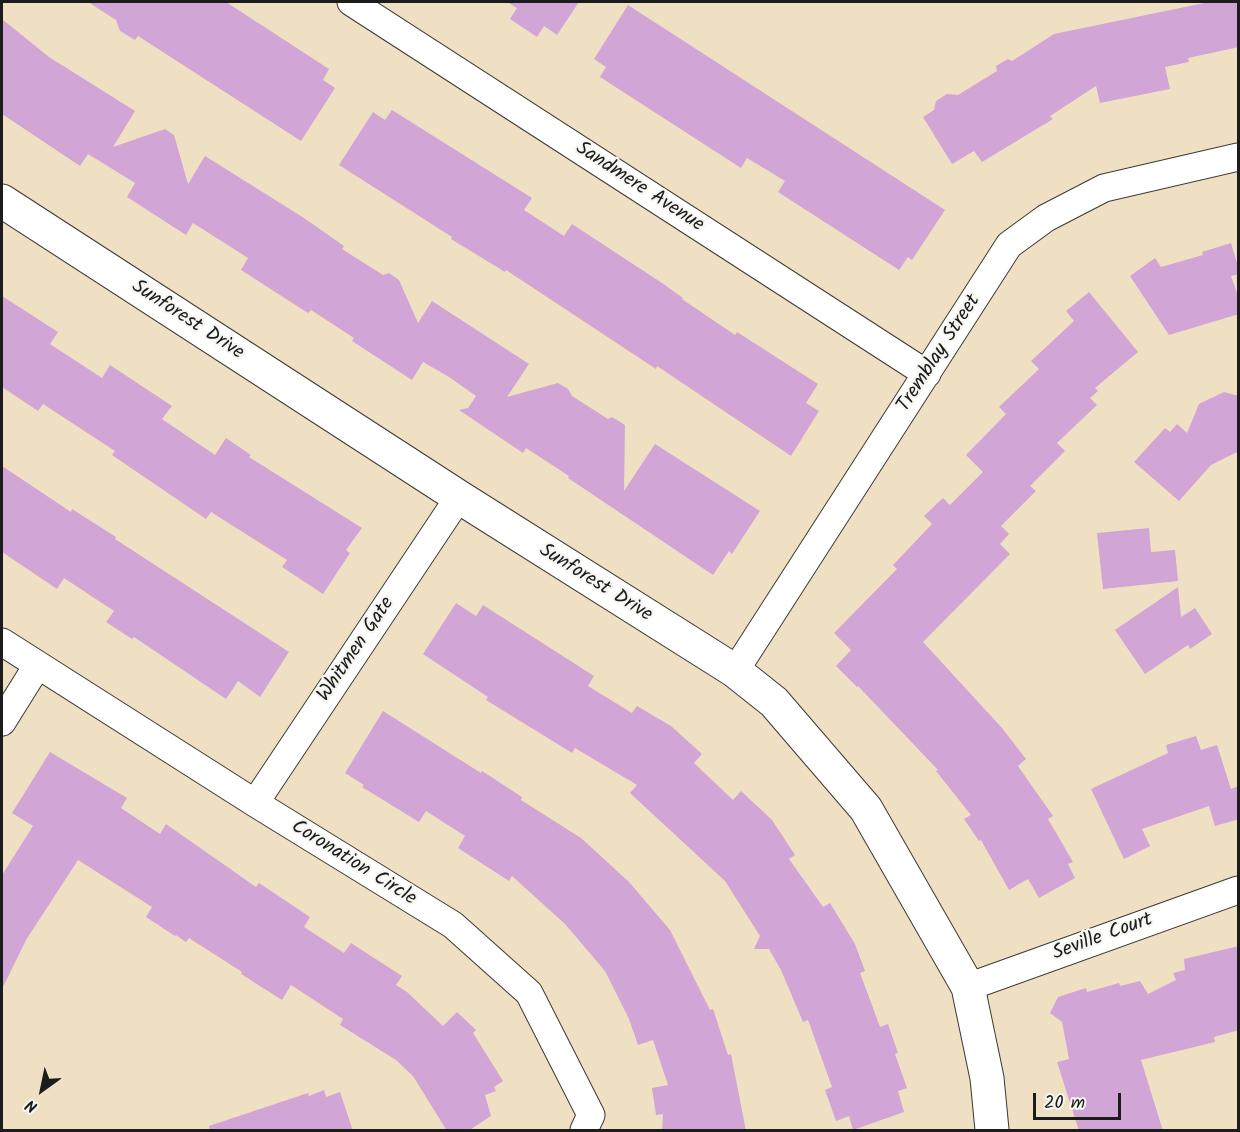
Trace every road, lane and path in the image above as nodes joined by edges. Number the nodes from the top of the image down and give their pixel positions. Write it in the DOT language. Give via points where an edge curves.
graph roads {
  1 [pos="351,2"];
  2 [pos="1239,157"];
  3 [pos="2,201"];
  4 [pos="927,374"];
  5 [pos="459,497"];
  6 [pos="2,642"];
  7 [pos="37,666"];
  8 [pos="735,671"];
  9 [pos="2,722"];
  10 [pos="255,803"];
  11 [pos="1239,890"];
  12 [pos="968,987"];
  13 [pos="584,1131"];
  14 [pos="992,1131"];
  1 -- 4 [label="street, Sandmere Avenue"];
  2 -- 4 [label="street, Tremblay Street" via="1104,188 1046,218 1009,245"];
  3 -- 5 [label="street, Sunforest Drive"];
  4 -- 8 [label="street, Tremblay Street"];
  5 -- 8 [label="street, Sunforest Drive"];
  5 -- 10 [label="street, Whitmen Gate"];
  6 -- 7 [label="street, Coronation Circle"];
  7 -- 9 [label="street"];
  7 -- 10 [label="street, Coronation Circle"];
  8 -- 12 [label="street, Sunforest Drive" via="774,702 866,808"];
  10 -- 13 [label="street, Coronation Circle" via="453,925 529,993 591,1115"];
  11 -- 12 [label="street, Seville Court"];
  12 -- 14 [label="street, Sunforest Drive" via="987,1078"];
}
